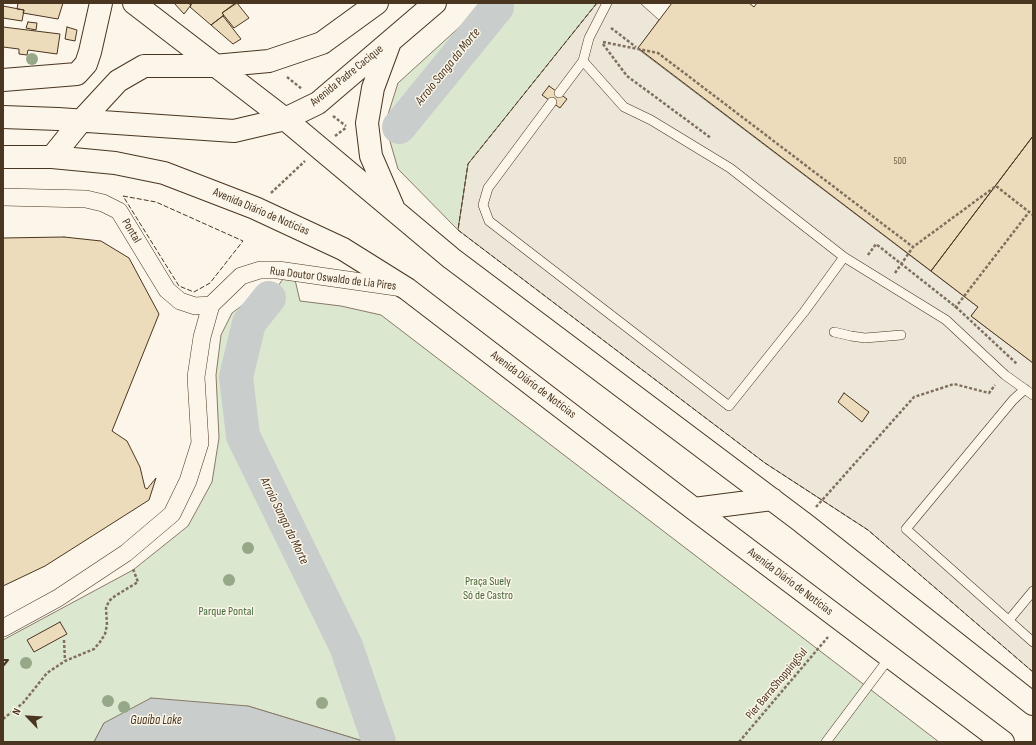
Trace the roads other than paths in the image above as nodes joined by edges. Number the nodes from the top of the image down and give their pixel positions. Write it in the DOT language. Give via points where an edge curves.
graph roads {
  1 [pos="101,3"];
  2 [pos="134,3"];
  3 [pos="377,3"];
  4 [pos="435,3"];
  5 [pos="607,3"];
  6 [pos="391,40"];
  7 [pos="583,61"];
  8 [pos="214,66"];
  9 [pos="3,80"];
  10 [pos="559,93"];
  11 [pos="552,102"];
  12 [pos="3,117"];
  13 [pos="285,119"];
  14 [pos="81,121"];
  15 [pos="3,157"];
  16 [pos="52,157"];
  17 [pos="3,197"];
  18 [pos="395,211"];
  19 [pos="844,257"];
  20 [pos="407,289"];
  21 [pos="211,305"];
  22 [pos="834,332"];
  23 [pos="901,335"];
  24 [pos="1025,389"];
  25 [pos="1033,395"];
  26 [pos="772,499"];
  27 [pos="694,509"];
  28 [pos="1033,591"];
  29 [pos="1009,620"];
  30 [pos="3,628"];
  31 [pos="1033,642"];
  32 [pos="890,657"];
  33 [pos="1033,704"];
  34 [pos="826,742"];
  35 [pos="1003,742"];
  1 -- 9 [label="main road" via="86,64 77,74"];
  2 -- 8 [label="main road"];
  3 -- 8 [label="main road" via="322,43 269,61"];
  4 -- 6 [label="main road, Avenida Padre Cacique"];
  5 -- 7 [label="lane" via="589,38"];
  6 -- 13 [label="main road, Avenida Padre Cacique" via="318,103"];
  6 -- 18 [label="main road" via="373,88 367,123 371,156"];
  7 -- 10 [label="lane"];
  7 -- 19 [label="lane" via="624,107 651,120 730,168"];
  8 -- 13 [label="main road"];
  8 -- 14 [label="main road" via="144,66 118,81"];
  11 -- 19 [label="lane" via="488,188 483,205 489,221 729,406"];
  12 -- 14 [label="main road, Avenida Padre Cacique"];
  13 -- 14 [label="main road, Avenida Padre Cacique" via="234,131"];
  13 -- 18 [label="main road"];
  14 -- 16 [label="main road"];
  15 -- 16 [label="main road, Avenida Diário de Notícias"];
  16 -- 20 [label="main road, Avenida Diário de Notícias" via="115,163 164,173 255,208 343,248"];
  17 -- 21 [label="street, Pontal" via="86,199 103,203 119,211 167,290 180,301 195,306"];
  18 -- 26 [label="main road" via="451,258"];
  19 -- 24 [label="lane" via="946,320 1005,375"];
  20 -- 21 [label="street, Rua Doutor Oswaldo de Lia Pires" via="278,270 260,270 242,276"];
  20 -- 27 [label="main road, Avenida Diário de Notícias"];
  21 -- 30 [label="street" via="202,337 196,377 200,443 188,481 172,514 126,553 58,598"];
  22 -- 23 [label="lane" via="865,338"];
  24 -- 25 [label="lane"];
  24 -- 29 [label="lane" via="906,529"];
  26 -- 27 [label="main road"];
  26 -- 33 [label="main road"];
  27 -- 32 [label="main road, Avenida Diário de Notícias"];
  28 -- 29 [label="lane"];
  29 -- 31 [label="lane"];
  32 -- 34 [label="lane"];
  32 -- 35 [label="main road, Avenida Diário de Notícias"];
}
